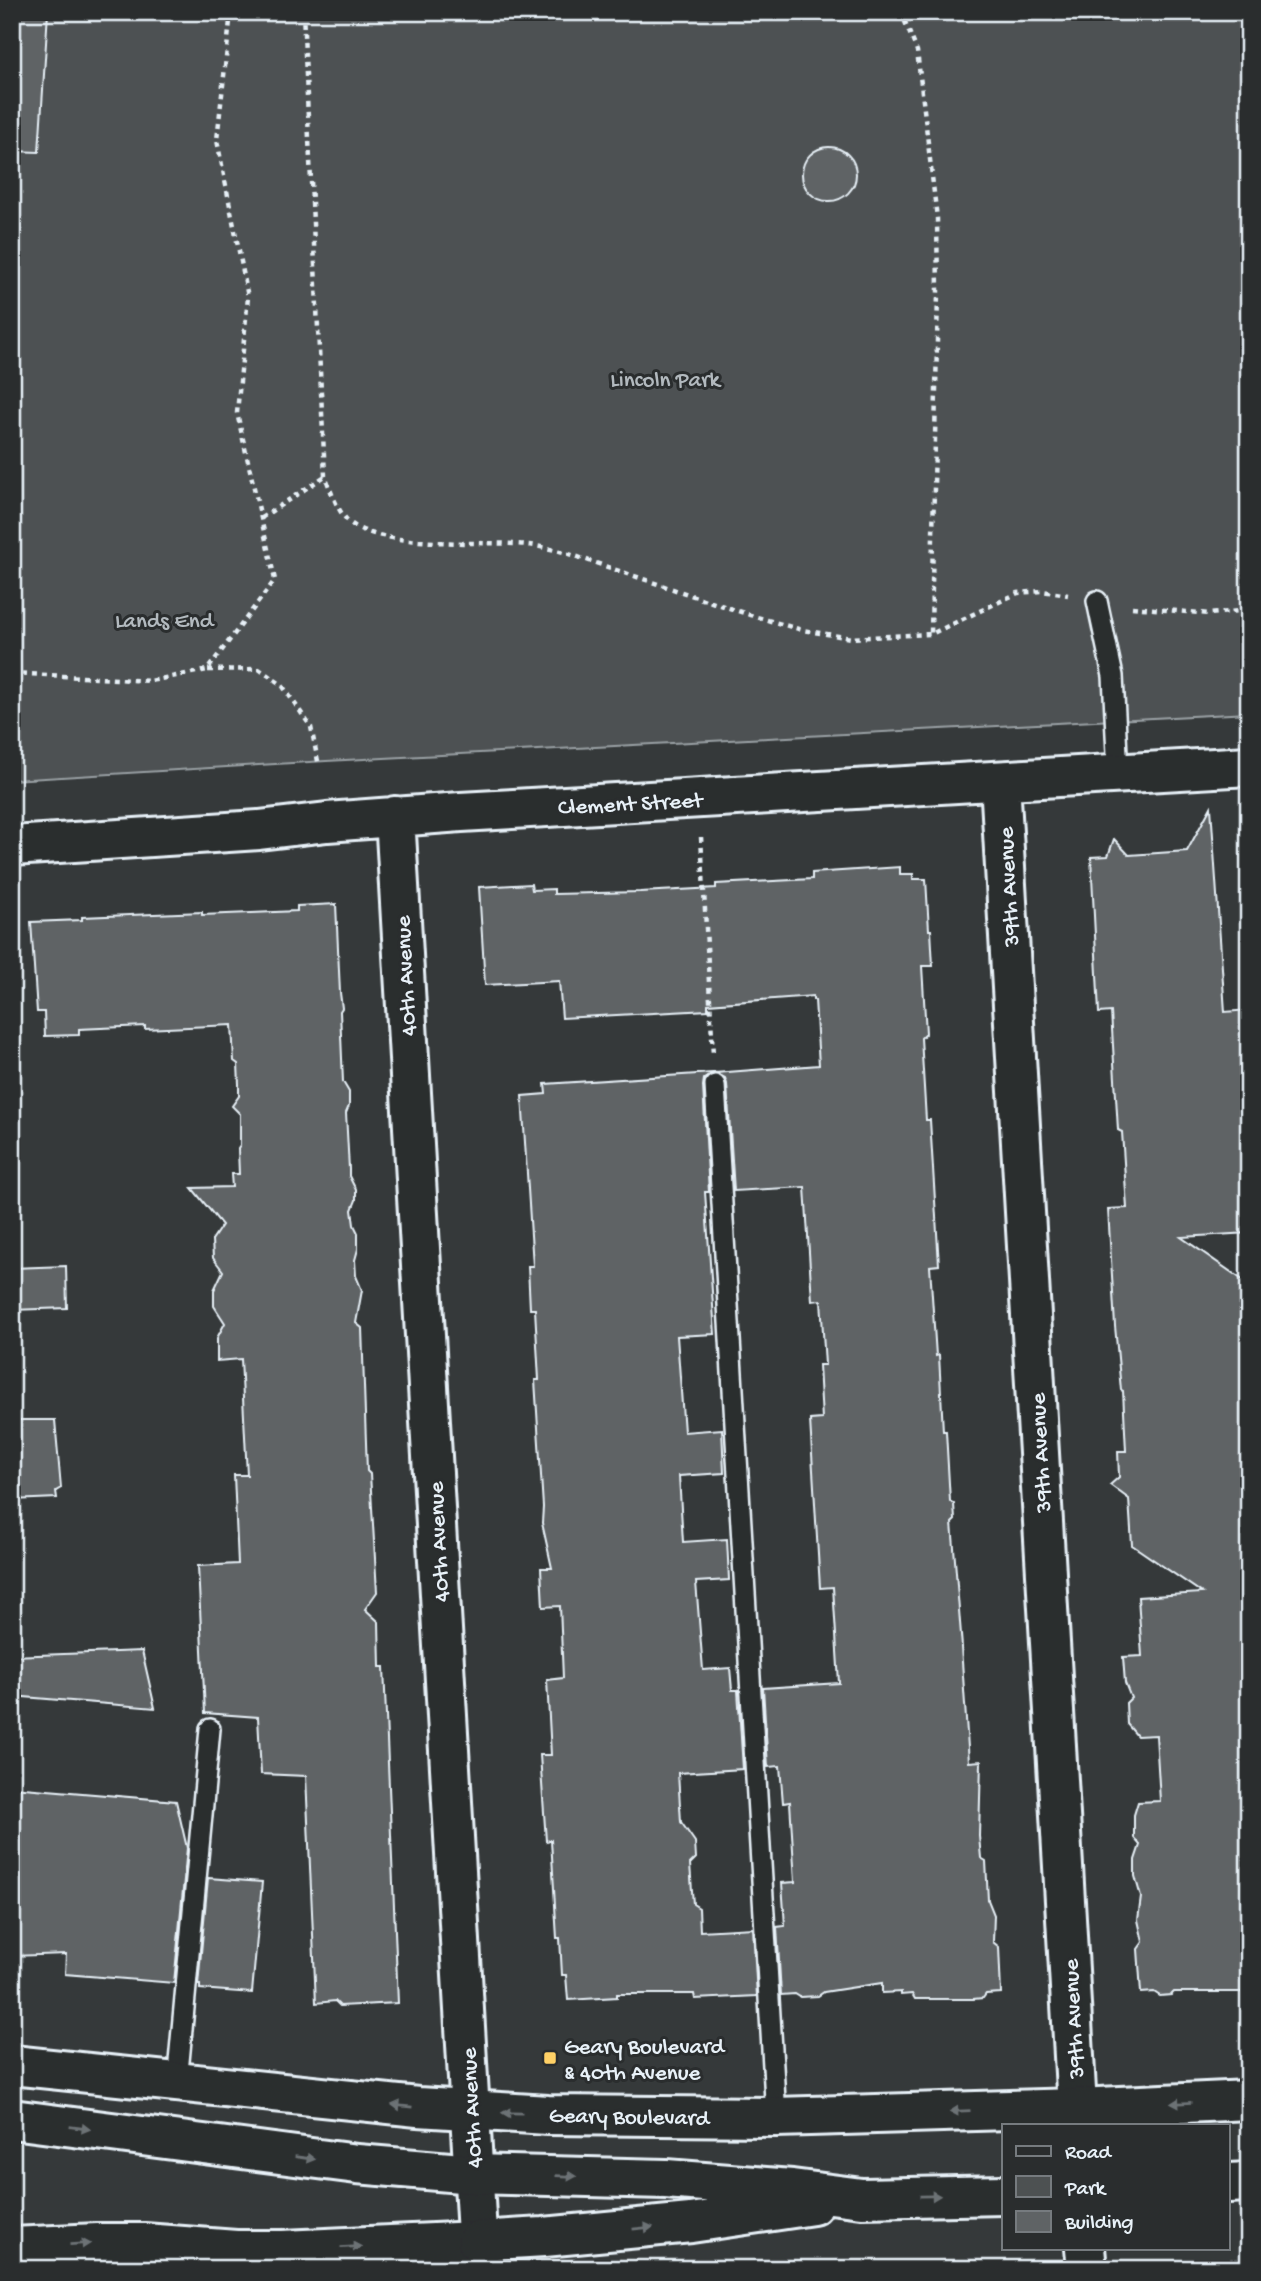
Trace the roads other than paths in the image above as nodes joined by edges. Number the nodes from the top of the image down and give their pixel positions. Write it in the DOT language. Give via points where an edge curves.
graph roads {
  1 [pos="1097,601"];
  2 [pos="1249,766"];
  3 [pos="1118,774"];
  4 [pos="1000,780"];
  5 [pos="395,816"];
  6 [pos="12,846"];
  7 [pos="715,1085"];
  8 [pos="210,1729"];
  9 [pos="12,2065"];
  10 [pos="177,2082"];
  11 [pos="1249,2100"];
  12 [pos="470,2112"];
  13 [pos="776,2117"];
  14 [pos="1078,2117"];
  15 [pos="12,2119"];
  16 [pos="473,2174"];
  17 [pos="1249,2182"];
  18 [pos="1230,2183"];
  19 [pos="1002,2195"];
  20 [pos="862,2198"];
  21 [pos="12,2247"];
  22 [pos="1085,2250"];
  23 [pos="478,2255"];
  24 [pos="1087,2269"];
  1 -- 3 [label="lane" via="1113,676"];
  2 -- 3 [label="street, Clement Street"];
  3 -- 4 [label="street, Clement Street"];
  4 -- 5 [label="street, Clement Street"];
  4 -- 14 [label="street, 39th Avenue"];
  5 -- 6 [label="street, Clement Street"];
  5 -- 12 [label="street, 40th Avenue"];
  7 -- 13 [label="lane"];
  8 -- 10 [label="lane"];
  9 -- 10 [label="street, Geary Boulevard"];
  12 -- 10 [label="street, Geary Boulevard, one-way"];
  11 -- 14 [label="street, Geary Boulevard, one-way"];
  13 -- 12 [label="street, Geary Boulevard, one-way"];
  12 -- 16 [label="street, 40th Avenue"];
  14 -- 13 [label="street, Geary Boulevard, one-way"];
  15 -- 16 [label="street, one-way" via="357,2164"];
  16 -- 20 [label="street, one-way" via="712,2181"];
  16 -- 23 [label="street, 40th Avenue"];
  17 -- 18 [label="street"];
  20 -- 19 [label="street, one-way"];
  23 -- 20 [label="street, one-way" via="544,2237 691,2223"];
  21 -- 23 [label="street, one-way" via="144,2243 236,2250"];
  22 -- 24 [label="street"];
}
